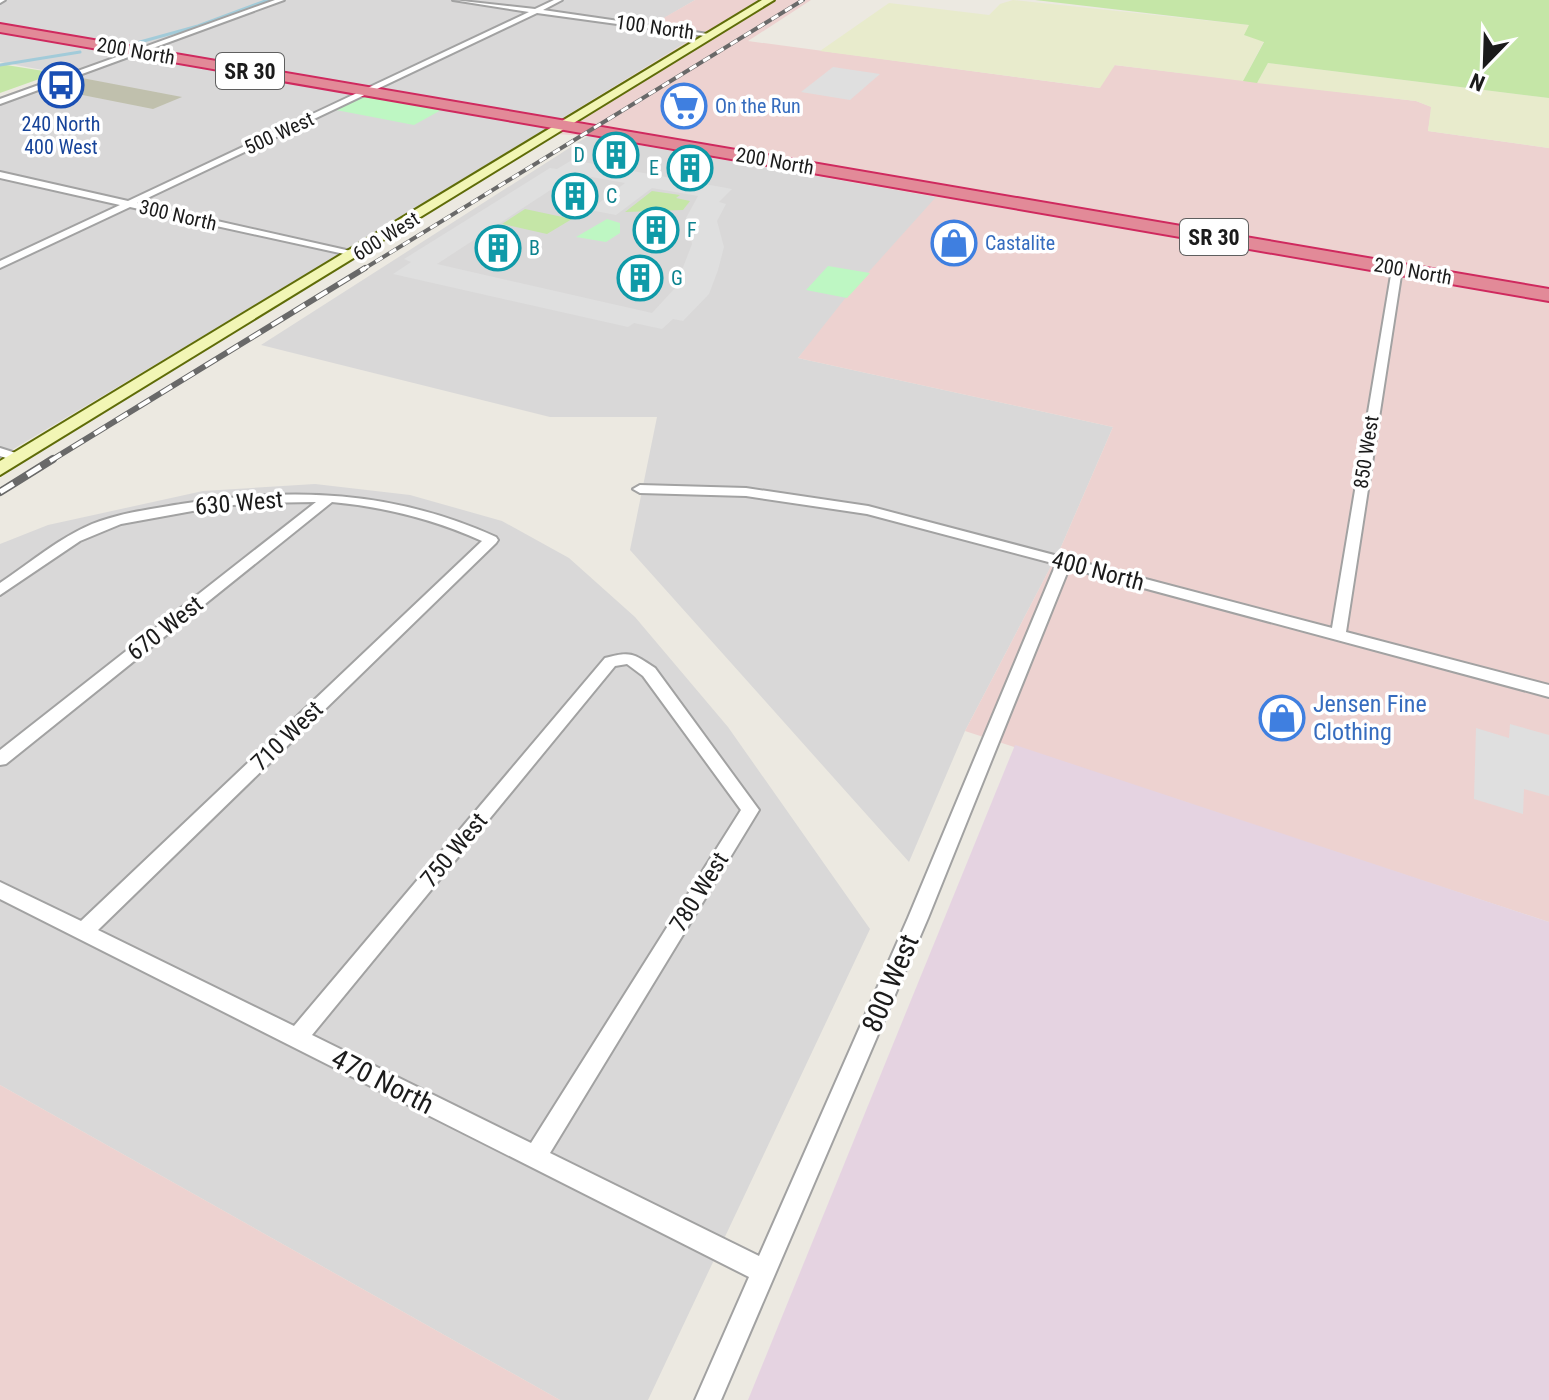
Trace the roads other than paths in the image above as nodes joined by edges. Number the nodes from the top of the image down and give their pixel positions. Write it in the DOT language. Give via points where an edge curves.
graph roads {
  1 [pos="281,0"];
  2 [pos="456,0"];
  3 [pos="559,0"];
  4 [pos="769,0"];
  5 [pos="536,11"];
  6 [pos="0,28"];
  7 [pos="712,35"];
  8 [pos="139,52"];
  9 [pos="368,91"];
  10 [pos="0,102"];
  11 [pos="566,125"];
  12 [pos="0,175"];
  13 [pos="129,204"];
  14 [pos="355,255"];
  15 [pos="0,265"];
  16 [pos="1397,269"];
  17 [pos="1549,295"];
  18 [pos="9,455"];
  19 [pos="0,469"];
  20 [pos="640,489"];
  21 [pos="329,498"];
  22 [pos="491,540"];
  23 [pos="1064,562"];
  24 [pos="0,590"];
  25 [pos="1338,635"];
  26 [pos="610,662"];
  27 [pos="1549,691"];
  28 [pos="0,759"];
  29 [pos="0,890"];
  30 [pos="83,932"];
  31 [pos="297,1038"];
  32 [pos="535,1157"];
  33 [pos="765,1272"];
  34 [pos="708,1400"];
  1 -- 8 [label="street"];
  2 -- 5 [label="street, 100 North"];
  3 -- 5 [label="street, 500 West"];
  4 -- 7 [label="main road, 600 West"];
  5 -- 7 [label="street, 100 North"];
  5 -- 9 [label="street, 500 West"];
  6 -- 8 [label="highway, 200 North / SR 30"];
  7 -- 11 [label="main road, 600 West"];
  8 -- 9 [label="highway, 200 North / SR 30"];
  8 -- 10 [label="street"];
  9 -- 11 [label="highway, 200 North / SR 30"];
  9 -- 13 [label="street, 500 West"];
  11 -- 14 [label="main road, 600 West"];
  11 -- 16 [label="highway, 200 North / SR 30"];
  12 -- 13 [label="street, 300 North"];
  13 -- 14 [label="street, 300 North"];
  13 -- 15 [label="street, 500 West"];
  14 -- 18 [label="main road, 600 West"];
  16 -- 17 [label="highway, 200 North / SR 30"];
  16 -- 25 [label="street, 850 West"];
  18 -- 19 [label="main road, 600 West"];
  20 -- 23 [label="street, 400 North" via="746,492 868,510"];
  21 -- 22 [label="street, 630 West" via="415,512 464,525"];
  21 -- 24 [label="street, 630 West" via="206,504 124,518 87,532"];
  21 -- 28 [label="street, 670 West"];
  22 -- 30 [label="street, 710 West"];
  23 -- 25 [label="street, 400 North"];
  23 -- 33 [label="street, 800 West"];
  25 -- 27 [label="street, 400 North"];
  26 -- 31 [label="street, 750 West"];
  26 -- 32 [label="street, 780 West" via="629,658 649,672 750,810"];
  29 -- 30 [label="street, 470 North"];
  30 -- 31 [label="street, 470 North"];
  31 -- 32 [label="street, 470 North"];
  32 -- 33 [label="street, 470 North"];
  33 -- 34 [label="street, 800 West"];
}
